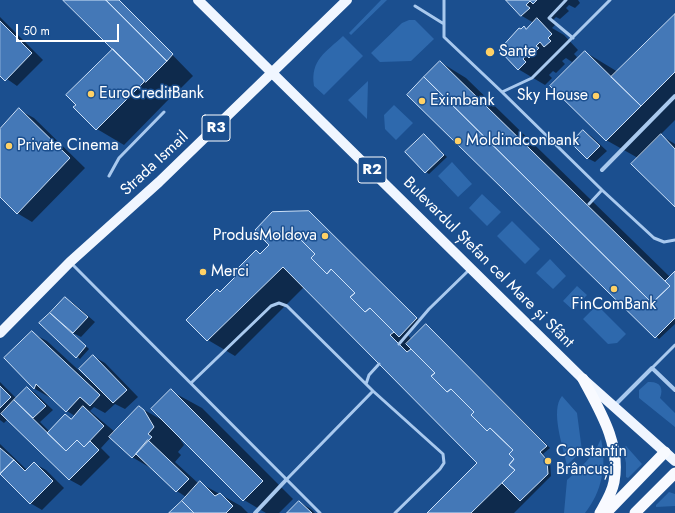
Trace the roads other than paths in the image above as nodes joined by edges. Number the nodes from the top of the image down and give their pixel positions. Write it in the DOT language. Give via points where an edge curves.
graph roads {
  1 [pos="198,0"];
  2 [pos="347,0"];
  3 [pos="444,0"];
  4 [pos="566,0"];
  5 [pos="610,0"];
  6 [pos="415,6"];
  7 [pos="444,24"];
  8 [pos="572,38"];
  9 [pos="273,73"];
  10 [pos="502,92"];
  11 [pos="675,96"];
  12 [pos="164,112"];
  13 [pos="602,170"];
  14 [pos="109,176"];
  15 [pos="602,190"];
  16 [pos="589,204"];
  17 [pos="675,240"];
  18 [pos="70,262"];
  19 [pos="472,268"];
  20 [pos="0,333"];
  21 [pos="399,344"];
  22 [pos="675,345"];
  23 [pos="379,364"];
  24 [pos="652,368"];
  25 [pos="583,379"];
  26 [pos="192,383"];
  27 [pos="366,384"];
  28 [pos="675,390"];
  29 [pos="373,391"];
  30 [pos="614,406"];
  31 [pos="665,452"];
  32 [pos="675,460"];
  33 [pos="675,473"];
  34 [pos="286,480"];
  35 [pos="255,513"];
  36 [pos="320,513"];
  37 [pos="396,513"];
  38 [pos="600,513"];
  39 [pos="606,513"];
  40 [pos="635,513"];
  1 -- 9 [label="main road, Bulevardul Ștefan cel Mare și Sfânt / R2"];
  2 -- 9 [label="main road, Strada Ismail"];
  3 -- 7 [label="lane"];
  4 -- 8 [label="lane" via="549,18"];
  5 -- 8 [label="lane"];
  6 -- 7 [label="lane"];
  7 -- 10 [label="lane" via="444,37"];
  8 -- 10 [label="lane" via="532,78"];
  9 -- 18 [label="main road, Strada Ismail / R3" via="159,182"];
  9 -- 19 [label="main road, Bulevardul Ștefan cel Mare și Sfânt / R2"];
  10 -- 15 [label="lane"];
  11 -- 13 [label="street"];
  12 -- 14 [label="lane" via="118,158"];
  15 -- 16 [label="lane"];
  15 -- 17 [label="lane" via="654,238 664,242"];
  18 -- 20 [label="main road, Strada Ismail / R3"];
  18 -- 26 [label="lane"];
  19 -- 21 [label="lane"];
  19 -- 25 [label="main road, Bulevardul Ștefan cel Mare și Sfânt / R2"];
  22 -- 24 [label="lane"];
  23 -- 27 [label="lane" via="369,375"];
  24 -- 28 [label="street"];
  24 -- 30 [label="street"];
  25 -- 30 [label="main road, Bulevardul Ștefan cel Mare și Sfânt / R2"];
  25 -- 38 [label="highway" via="605,421 614,452 614,484"];
  26 -- 27 [label="lane" via="271,306 279,303 287,306"];
  26 -- 34 [label="lane"];
  27 -- 29 [label="lane"];
  29 -- 34 [label="lane"];
  29 -- 37 [label="lane" via="445,458 440,468"];
  30 -- 31 [label="main road, Bulevardul Ștefan cel Mare și Sfânt / R2"];
  31 -- 32 [label="main road, Bulevardul Ștefan cel Mare și Sfânt / R2"];
  31 -- 39 [label="highway"];
  33 -- 40 [label="highway"];
  34 -- 35 [label="street"];
  34 -- 36 [label="lane"];
}
